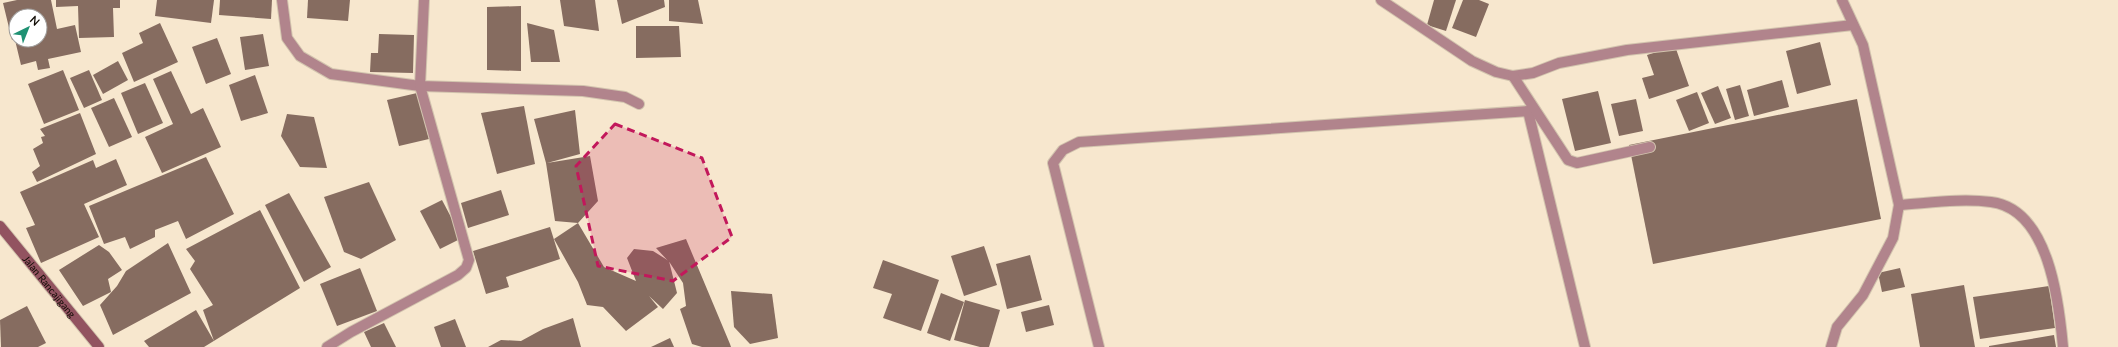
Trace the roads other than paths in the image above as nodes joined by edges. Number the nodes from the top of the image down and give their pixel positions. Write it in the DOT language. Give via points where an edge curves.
graph roads {
  1 [pos="282,0"];
  2 [pos="424,0"];
  3 [pos="1381,0"];
  4 [pos="1842,0"];
  5 [pos="1853,25"];
  6 [pos="1513,76"];
  7 [pos="420,86"];
  8 [pos="639,104"];
  9 [pos="1650,147"];
  10 [pos="1899,205"];
  11 [pos="0,226"];
  12 [pos="99,347"];
  13 [pos="327,347"];
  14 [pos="1099,347"];
  15 [pos="1585,347"];
  16 [pos="1831,347"];
  17 [pos="2063,347"];
  1 -- 7 [label="street" via="287,38 300,56 331,74"];
  2 -- 7 [label="street"];
  3 -- 6 [label="street" via="1472,61 1496,72"];
  4 -- 5 [label="street"];
  5 -- 6 [label="street" via="1627,50 1559,63 1532,73"];
  5 -- 10 [label="street" via="1863,45"];
  6 -- 9 [label="street" via="1568,160 1577,163"];
  7 -- 8 [label="street" via="582,91 625,97"];
  7 -- 13 [label="street" via="469,260 466,268 458,275"];
  10 -- 16 [label="street" via="1893,238 1863,295 1837,327"];
  10 -- 17 [label="street" via="1991,202 2008,206 2021,216 2045,254 2054,281"];
  11 -- 12 [label="main road, Jalan Rancajigang"];
  14 -- 15 [label="street" via="1053,163 1063,150 1079,142 1528,112"];
}
